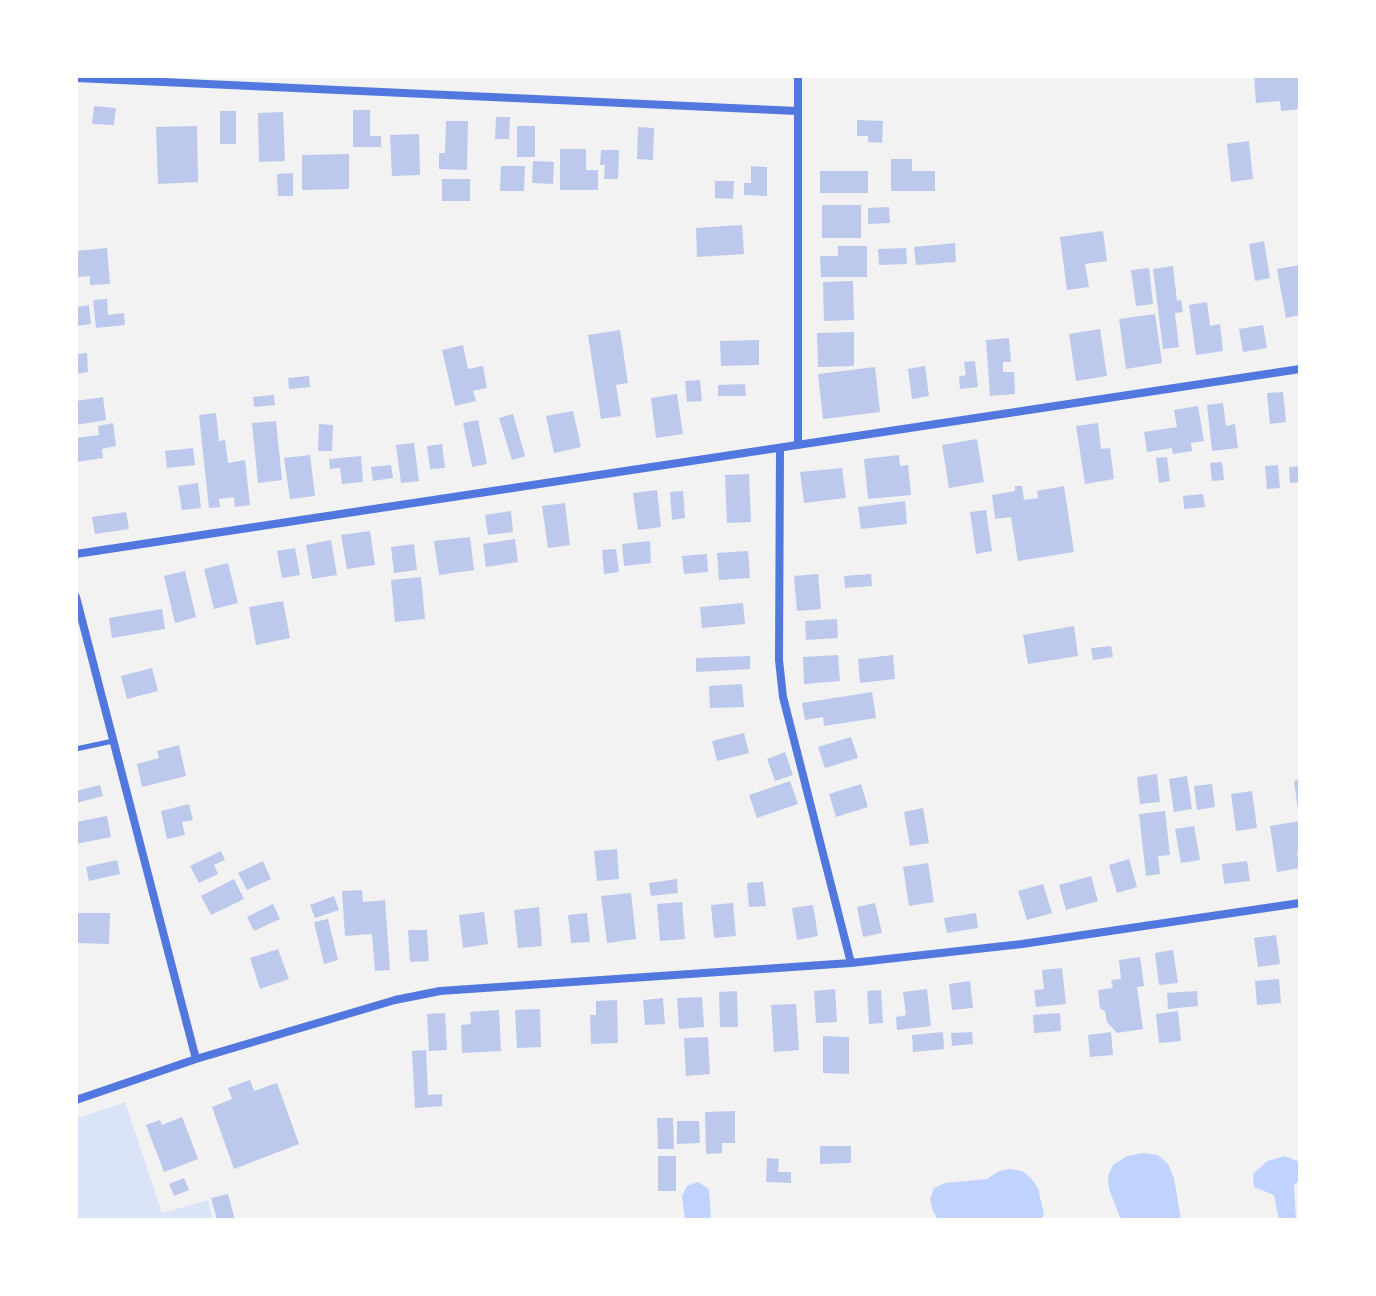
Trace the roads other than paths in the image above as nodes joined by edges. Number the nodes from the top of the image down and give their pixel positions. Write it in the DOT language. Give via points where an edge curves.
graph roads {
  1 [pos="798,76"];
  2 [pos="76,78"];
  3 [pos="797,111"];
  4 [pos="1300,369"];
  5 [pos="798,445"];
  6 [pos="780,448"];
  7 [pos="76,554"];
  8 [pos="76,597"];
  9 [pos="114,741"];
  10 [pos="76,749"];
  11 [pos="1300,903"];
  12 [pos="851,963"];
  13 [pos="196,1059"];
  14 [pos="76,1100"];
  1 -- 3 [label="street"];
  2 -- 3 [label="street"];
  3 -- 5 [label="street"];
  4 -- 5 [label="street"];
  5 -- 6 [label="street"];
  6 -- 7 [label="street"];
  6 -- 12 [label="street" via="783,697"];
  8 -- 9 [label="street"];
  9 -- 10 [label="lane"];
  9 -- 13 [label="street"];
  11 -- 12 [label="street"];
  12 -- 13 [label="street" via="440,991"];
  13 -- 14 [label="street"];
}
